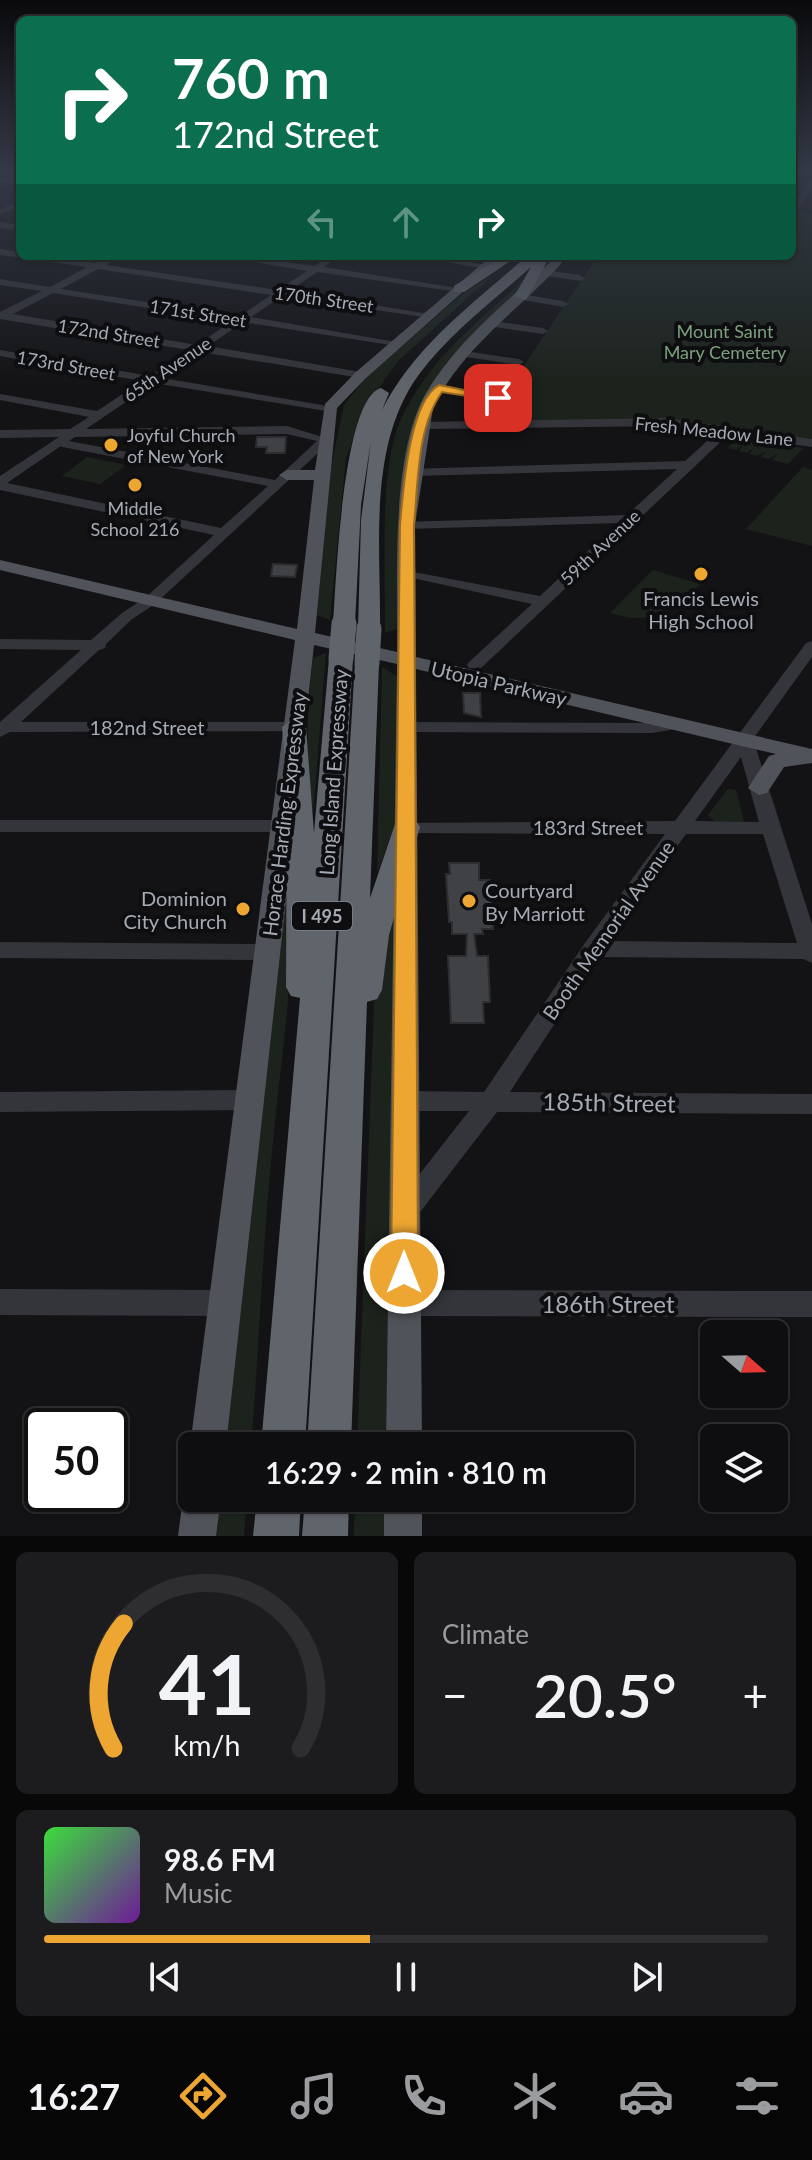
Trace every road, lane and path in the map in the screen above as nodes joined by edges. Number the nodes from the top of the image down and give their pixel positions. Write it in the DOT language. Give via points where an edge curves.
graph roads {
  1 [pos="56,260"];
  2 [pos="108,260"];
  3 [pos="251,260"];
  4 [pos="329,260"];
  5 [pos="443,260"];
  6 [pos="494,260"];
  7 [pos="506,260"];
  8 [pos="516,260"];
  9 [pos="531,260"];
  10 [pos="541,260"];
  11 [pos="559,260"];
  12 [pos="97,266"];
  13 [pos="487,266"];
  14 [pos="316,269"];
  15 [pos="545,273"];
  16 [pos="580,278"];
  17 [pos="0,282"];
  18 [pos="459,289"];
  19 [pos="52,290"];
  20 [pos="280,293"];
  21 [pos="521,297"];
  22 [pos="563,304"];
  23 [pos="430,315"];
  24 [pos="1,316"];
  25 [pos="241,319"];
  26 [pos="492,324"];
  27 [pos="543,331"];
  28 [pos="397,343"];
  29 [pos="198,348"];
  30 [pos="0,353"];
  31 [pos="464,354"];
  32 [pos="519,362"];
  33 [pos="361,375"];
  34 [pos="151,380"];
  35 [pos="439,388"];
  36 [pos="0,397"];
  37 [pos="498,398"];
  38 [pos="326,408"];
  39 [pos="100,415"];
  40 [pos="424,425"];
  41 [pos="726,430"];
  42 [pos="296,431"];
  43 [pos="0,434"];
  44 [pos="75,435"];
  45 [pos="326,440"];
  46 [pos="62,443"];
  47 [pos="812,443"];
  48 [pos="688,465"];
  49 [pos="412,472"];
  50 [pos="322,475"];
  51 [pos="282,480"];
  52 [pos="0,484"];
  53 [pos="630,519"];
  54 [pos="407,525"];
  55 [pos="224,533"];
  56 [pos="0,555"];
  57 [pos="0,565"];
  58 [pos="408,573"];
  59 [pos="155,597"];
  60 [pos="541,601"];
  61 [pos="304,632"];
  62 [pos="0,644"];
  63 [pos="103,645"];
  64 [pos="809,654"];
  65 [pos="407,655"];
  66 [pos="354,660"];
  67 [pos="475,665"];
  68 [pos="590,704"];
  69 [pos="675,724"];
  70 [pos="294,727"];
  71 [pos="407,727"];
  72 [pos="6,728"];
  73 [pos="601,728"];
  74 [pos="749,736"];
  75 [pos="812,745"];
  76 [pos="0,746"];
  77 [pos="812,756"];
  78 [pos="759,788"];
  79 [pos="0,826"];
  80 [pos="285,826"];
  81 [pos="406,827"];
  82 [pos="680,828"];
  83 [pos="770,828"];
  84 [pos="592,949"];
  85 [pos="0,950"];
  86 [pos="267,952"];
  87 [pos="811,952"];
  88 [pos="251,1100"];
  89 [pos="405,1101"];
  90 [pos="491,1101"];
  91 [pos="0,1102"];
  92 [pos="812,1104"];
  93 [pos="343,1156"];
  94 [pos="303,1175"];
  95 [pos="404,1213"];
  96 [pos="0,1302"];
  97 [pos="225,1303"];
  98 [pos="404,1303"];
  99 [pos="812,1304"];
  100 [pos="210,1432"];
  101 [pos="284,1432"];
  102 [pos="330,1432"];
  103 [pos="404,1432"];
  104 [pos="200,1512"];
  105 [pos="278,1512"];
  106 [pos="326,1512"];
  107 [pos="403,1512"];
  108 [pos="197,1536"];
  109 [pos="276,1536"];
  110 [pos="325,1536"];
  111 [pos="403,1536"];
  1 -- 12 [label="street, 170th Street"];
  2 -- 12 [label="street"];
  3 -- 14 [label="street"];
  4 -- 14 [label="street, 65th Avenue"];
  5 -- 13 [label="street"];
  6 -- 13 [label="main road"];
  7 -- 18 [label="highway"];
  8 -- 66 [label="highway, Long Island Expressway / I 495, bridge" via="415,350 367,417 354,488 344,624"];
  9 -- 66 [label="highway, Long Island Expressway / I 495, bridge" via="431,352 386,418 375,489 369,629"];
  10 -- 21 [label="highway"];
  11 -- 15 [label="main road"];
  12 -- 19 [label="street"];
  12 -- 20 [label="street, 170th Street"];
  13 -- 18 [label="main road"];
  14 -- 18 [label="street"];
  14 -- 20 [label="street, 65th Avenue"];
  15 -- 16 [label="street"];
  15 -- 21 [label="main road"];
  17 -- 19 [label="street, 171st Street"];
  18 -- 23 [label="main road"];
  19 -- 24 [label="street"];
  19 -- 25 [label="street, 171st Street"];
  20 -- 23 [label="street, 170th Street"];
  20 -- 25 [label="street, 65th Avenue"];
  21 -- 22 [label="street"];
  21 -- 26 [label="main road"];
  23 -- 28 [label="main road"];
  24 -- 29 [label="street, 172nd Street"];
  25 -- 28 [label="street, 171st Street"];
  25 -- 29 [label="street, 65th Avenue"];
  26 -- 27 [label="street"];
  26 -- 31 [label="main road"];
  28 -- 33 [label="main road"];
  29 -- 33 [label="street, 172nd Street"];
  29 -- 34 [label="street, 65th Avenue"];
  30 -- 34 [label="street, 173rd Street"];
  31 -- 32 [label="street"];
  31 -- 35 [label="main road"];
  33 -- 38 [label="main road"];
  34 -- 38 [label="street, 173rd Street"];
  34 -- 39 [label="street, 65th Avenue"];
  35 -- 37 [label="street"];
  35 -- 40 [label="main road" via="427,406"];
  36 -- 39 [label="street"];
  38 -- 42 [label="street"];
  38 -- 45 [label="main road, Horace Harding Expressway"];
  39 -- 44 [label="street, 65th Avenue"];
  40 -- 41 [label="street, Fresh Meadow Lane" via="626,421"];
  40 -- 49 [label="main road"];
  41 -- 47 [label="street, Fresh Meadow Lane"];
  41 -- 48 [label="street, 59th Avenue"];
  42 -- 44 [label="street"];
  42 -- 45 [label="street"];
  43 -- 44 [label="street"];
  44 -- 46 [label="street, 65th Avenue"];
  45 -- 50 [label="main road, Horace Harding Expressway"];
  45 -- 51 [label="street"];
  46 -- 51 [label="street"];
  46 -- 52 [label="street, 65th Avenue"];
  48 -- 49 [label="street"];
  48 -- 53 [label="street, 59th Avenue"];
  49 -- 54 [label="main road"];
  50 -- 51 [label="main road"];
  50 -- 61 [label="main road, Horace Harding Expressway"];
  51 -- 55 [label="street"];
  52 -- 55 [label="street"];
  53 -- 54 [label="street"];
  53 -- 60 [label="street, 59th Avenue"];
  54 -- 58 [label="main road"];
  55 -- 59 [label="street"];
  56 -- 59 [label="main road, Utopia Parkway"];
  57 -- 59 [label="main road, Utopia Parkway"];
  58 -- 60 [label="street"];
  58 -- 65 [label="main road"];
  59 -- 61 [label="main road, Utopia Parkway"];
  59 -- 63 [label="street" via="150,609"];
  60 -- 67 [label="street, 59th Avenue"];
  61 -- 65 [label="main road, Utopia Parkway"];
  61 -- 70 [label="main road, Horace Harding Expressway"];
  62 -- 63 [label="street"];
  63 -- 72 [label="street"];
  64 -- 74 [label="street, Booth Memorial Avenue"];
  65 -- 67 [label="main road, Utopia Parkway"];
  65 -- 68 [label="main road, Utopia Parkway"];
  65 -- 71 [label="main road"];
  66 -- 93 [label="highway, Long Island Expressway / I 495"];
  66 -- 94 [label="highway, Long Island Expressway / I 495"];
  67 -- 74 [label="main road, Utopia Parkway"];
  68 -- 69 [label="main road, Utopia Parkway"];
  68 -- 73 [label="street"];
  69 -- 73 [label="street"];
  69 -- 74 [label="main road, Utopia Parkway"];
  70 -- 72 [label="street, 182nd Street"];
  70 -- 80 [label="main road, Horace Harding Expressway"];
  70 -- 94 [label="highway" via="300,781"];
  71 -- 73 [label="street"];
  71 -- 81 [label="main road"];
  72 -- 76 [label="street"];
  74 -- 75 [label="main road, Utopia Parkway"];
  74 -- 77 [label="main road, Utopia Parkway"];
  74 -- 78 [label="street"];
  74 -- 82 [label="street, Booth Memorial Avenue"];
  77 -- 78 [label="main road" via="777,761"];
  78 -- 83 [label="street"];
  79 -- 80 [label="street"];
  80 -- 86 [label="main road, Horace Harding Expressway"];
  81 -- 82 [label="street, 183rd Street"];
  81 -- 89 [label="main road"];
  81 -- 93 [label="highway" via="374,935"];
  82 -- 83 [label="street, 183rd Street"];
  82 -- 84 [label="street, Booth Memorial Avenue"];
  83 -- 87 [label="street"];
  84 -- 87 [label="street"];
  84 -- 90 [label="street, Booth Memorial Avenue"];
  85 -- 86 [label="street"];
  86 -- 88 [label="main road, Horace Harding Expressway"];
  88 -- 91 [label="street"];
  88 -- 97 [label="main road, Horace Harding Expressway"];
  89 -- 90 [label="street, 185th Street"];
  89 -- 95 [label="main road"];
  90 -- 92 [label="street, 185th Street"];
  90 -- 95 [label="street, Booth Memorial Avenue"];
  93 -- 102 [label="highway, Long Island Expressway / I 495"];
  94 -- 101 [label="highway, Long Island Expressway / I 495"];
  95 -- 98 [label="main road"];
  96 -- 97 [label="street"];
  97 -- 100 [label="main road, Horace Harding Expressway"];
  98 -- 99 [label="street, 186th Street"];
  98 -- 103 [label="main road"];
  104 -- 108 [label="main road"];
  105 -- 109 [label="highway"];
  106 -- 110 [label="highway"];
  107 -- 111 [label="main road"];
}
